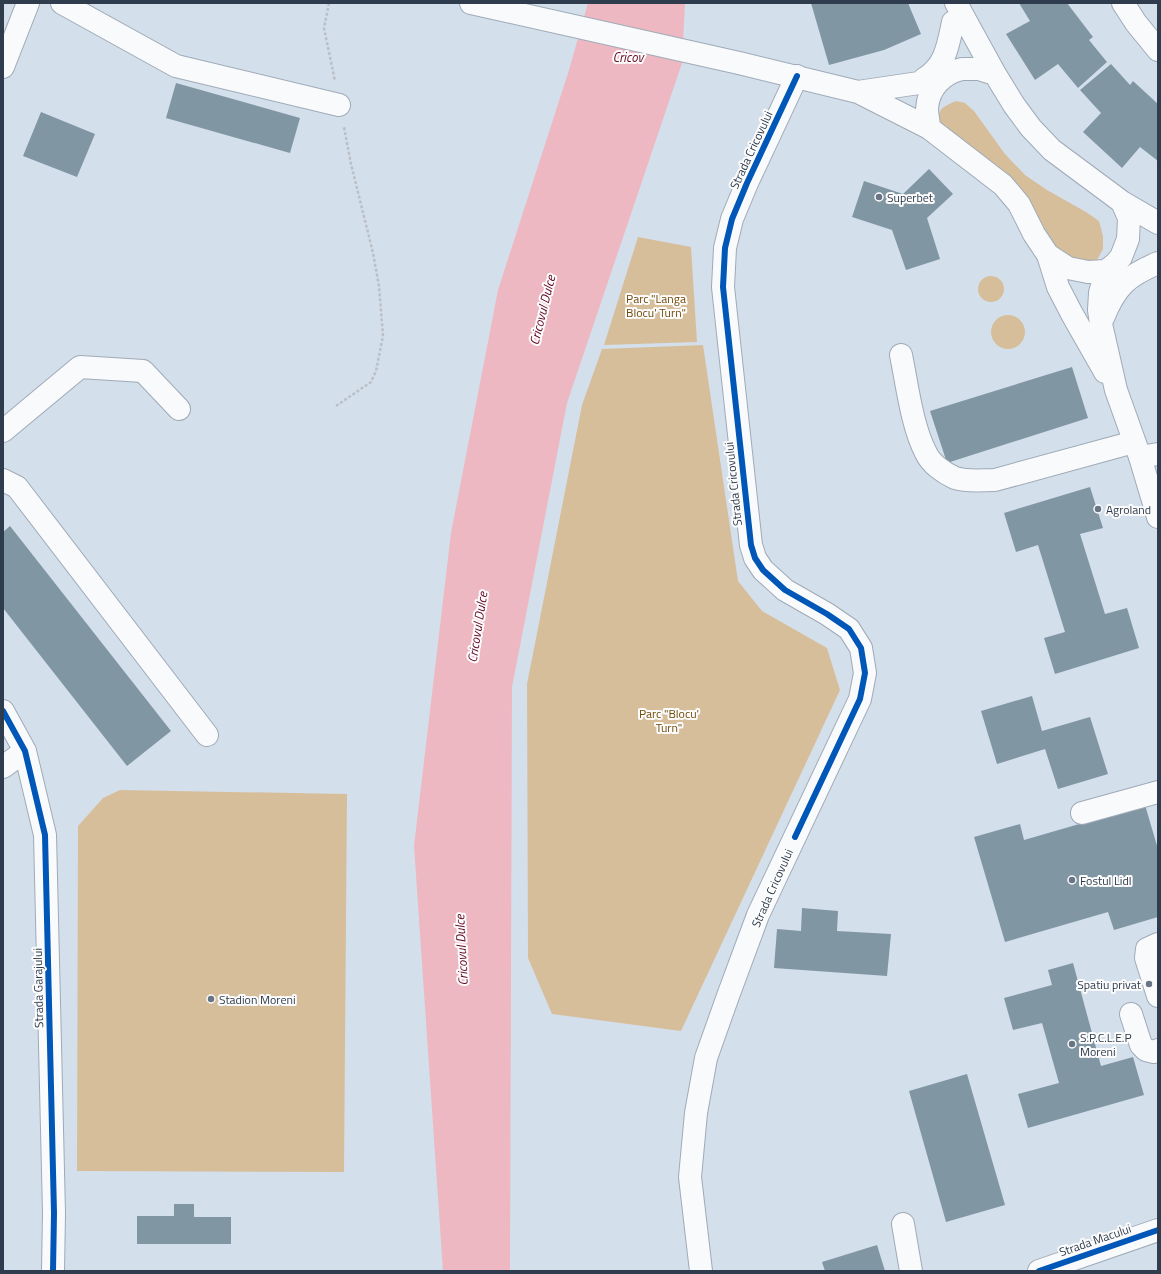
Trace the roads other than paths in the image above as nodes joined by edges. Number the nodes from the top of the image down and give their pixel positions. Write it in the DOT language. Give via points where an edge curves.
graph roads {
  1 [pos="28,3"];
  2 [pos="62,3"];
  3 [pos="471,3"];
  4 [pos="1122,3"];
  5 [pos="955,9"];
  6 [pos="1158,49"];
  7 [pos="3,67"];
  8 [pos="994,74"];
  9 [pos="797,76"];
  10 [pos="945,76"];
  11 [pos="914,84"];
  12 [pos="858,92"];
  13 [pos="339,105"];
  14 [pos="930,128"];
  15 [pos="1122,202"];
  16 [pos="1158,223"];
  17 [pos="1048,255"];
  18 [pos="1158,261"];
  19 [pos="1114,264"];
  20 [pos="1101,324"];
  21 [pos="901,355"];
  22 [pos="1116,390"];
  23 [pos="179,409"];
  24 [pos="3,431"];
  25 [pos="1144,451"];
  26 [pos="3,480"];
  27 [pos="1158,516"];
  28 [pos="3,711"];
  29 [pos="207,735"];
  30 [pos="25,751"];
  31 [pos="3,767"];
  32 [pos="1158,792"];
  33 [pos="1082,813"];
  34 [pos="1158,944"];
  35 [pos="1158,996"];
  36 [pos="1131,1014"];
  37 [pos="1158,1050"];
  38 [pos="903,1224"];
  39 [pos="1158,1230"];
  40 [pos="54,1271"];
  41 [pos="701,1271"];
  42 [pos="911,1271"];
  43 [pos="1039,1271"];
  1 -- 7 [label="main road"];
  2 -- 13 [label="main road" via="176,66"];
  3 -- 9 [label="main road"];
  4 -- 6 [label="main road"];
  5 -- 8 [label="main road"];
  5 -- 10 [label="main road"];
  5 -- 11 [label="main road" via="942,63 934,72"];
  8 -- 10 [label="main road" via="979,69 962,69"];
  8 -- 15 [label="main road" via="1031,128 1047,145"];
  9 -- 12 [label="main road"];
  9 -- 41 [label="main road, Strada Cricovului" via="747,183 732,219 725,248 723,287 751,545 755,558 763,570 785,590 849,629 861,648 865,673 860,699 758,915 706,1058 696,1113 690,1177"];
  10 -- 11 [label="main road"];
  10 -- 14 [label="main road" via="931,94 927,109"];
  11 -- 12 [label="main road"];
  12 -- 14 [label="main road"];
  14 -- 17 [label="main road" via="1003,185 1019,204"];
  15 -- 16 [label="main road"];
  15 -- 19 [label="main road" via="1129,218 1128,239"];
  17 -- 19 [label="main road" via="1068,268 1088,272"];
  17 -- 22 [label="main road" via="1058,287"];
  18 -- 19 [label="main road"];
  18 -- 20 [label="main road" via="1128,278 1120,286 1110,301"];
  19 -- 20 [label="main road" via="1100,298"];
  20 -- 22 [label="main road"];
  21 -- 25 [label="main road" via="918,435 926,454 940,470 956,478 974,481 995,480"];
  22 -- 25 [label="main road"];
  23 -- 24 [label="main road" via="143,371 80,368"];
  25 -- 27 [label="main road"];
  26 -- 29 [label="main road" via="17,487"];
  28 -- 30 [label="main road, Strada Garajului"];
  30 -- 31 [label="main road"];
  30 -- 40 [label="main road, Strada Garajului" via="45,834"];
  32 -- 33 [label="main road"];
  34 -- 35 [label="main road" via="1148,949 1146,958"];
  36 -- 37 [label="main road" via="1141,1045 1146,1050"];
  38 -- 42 [label="main road"];
  39 -- 43 [label="main road, Strada Macului"];
}
